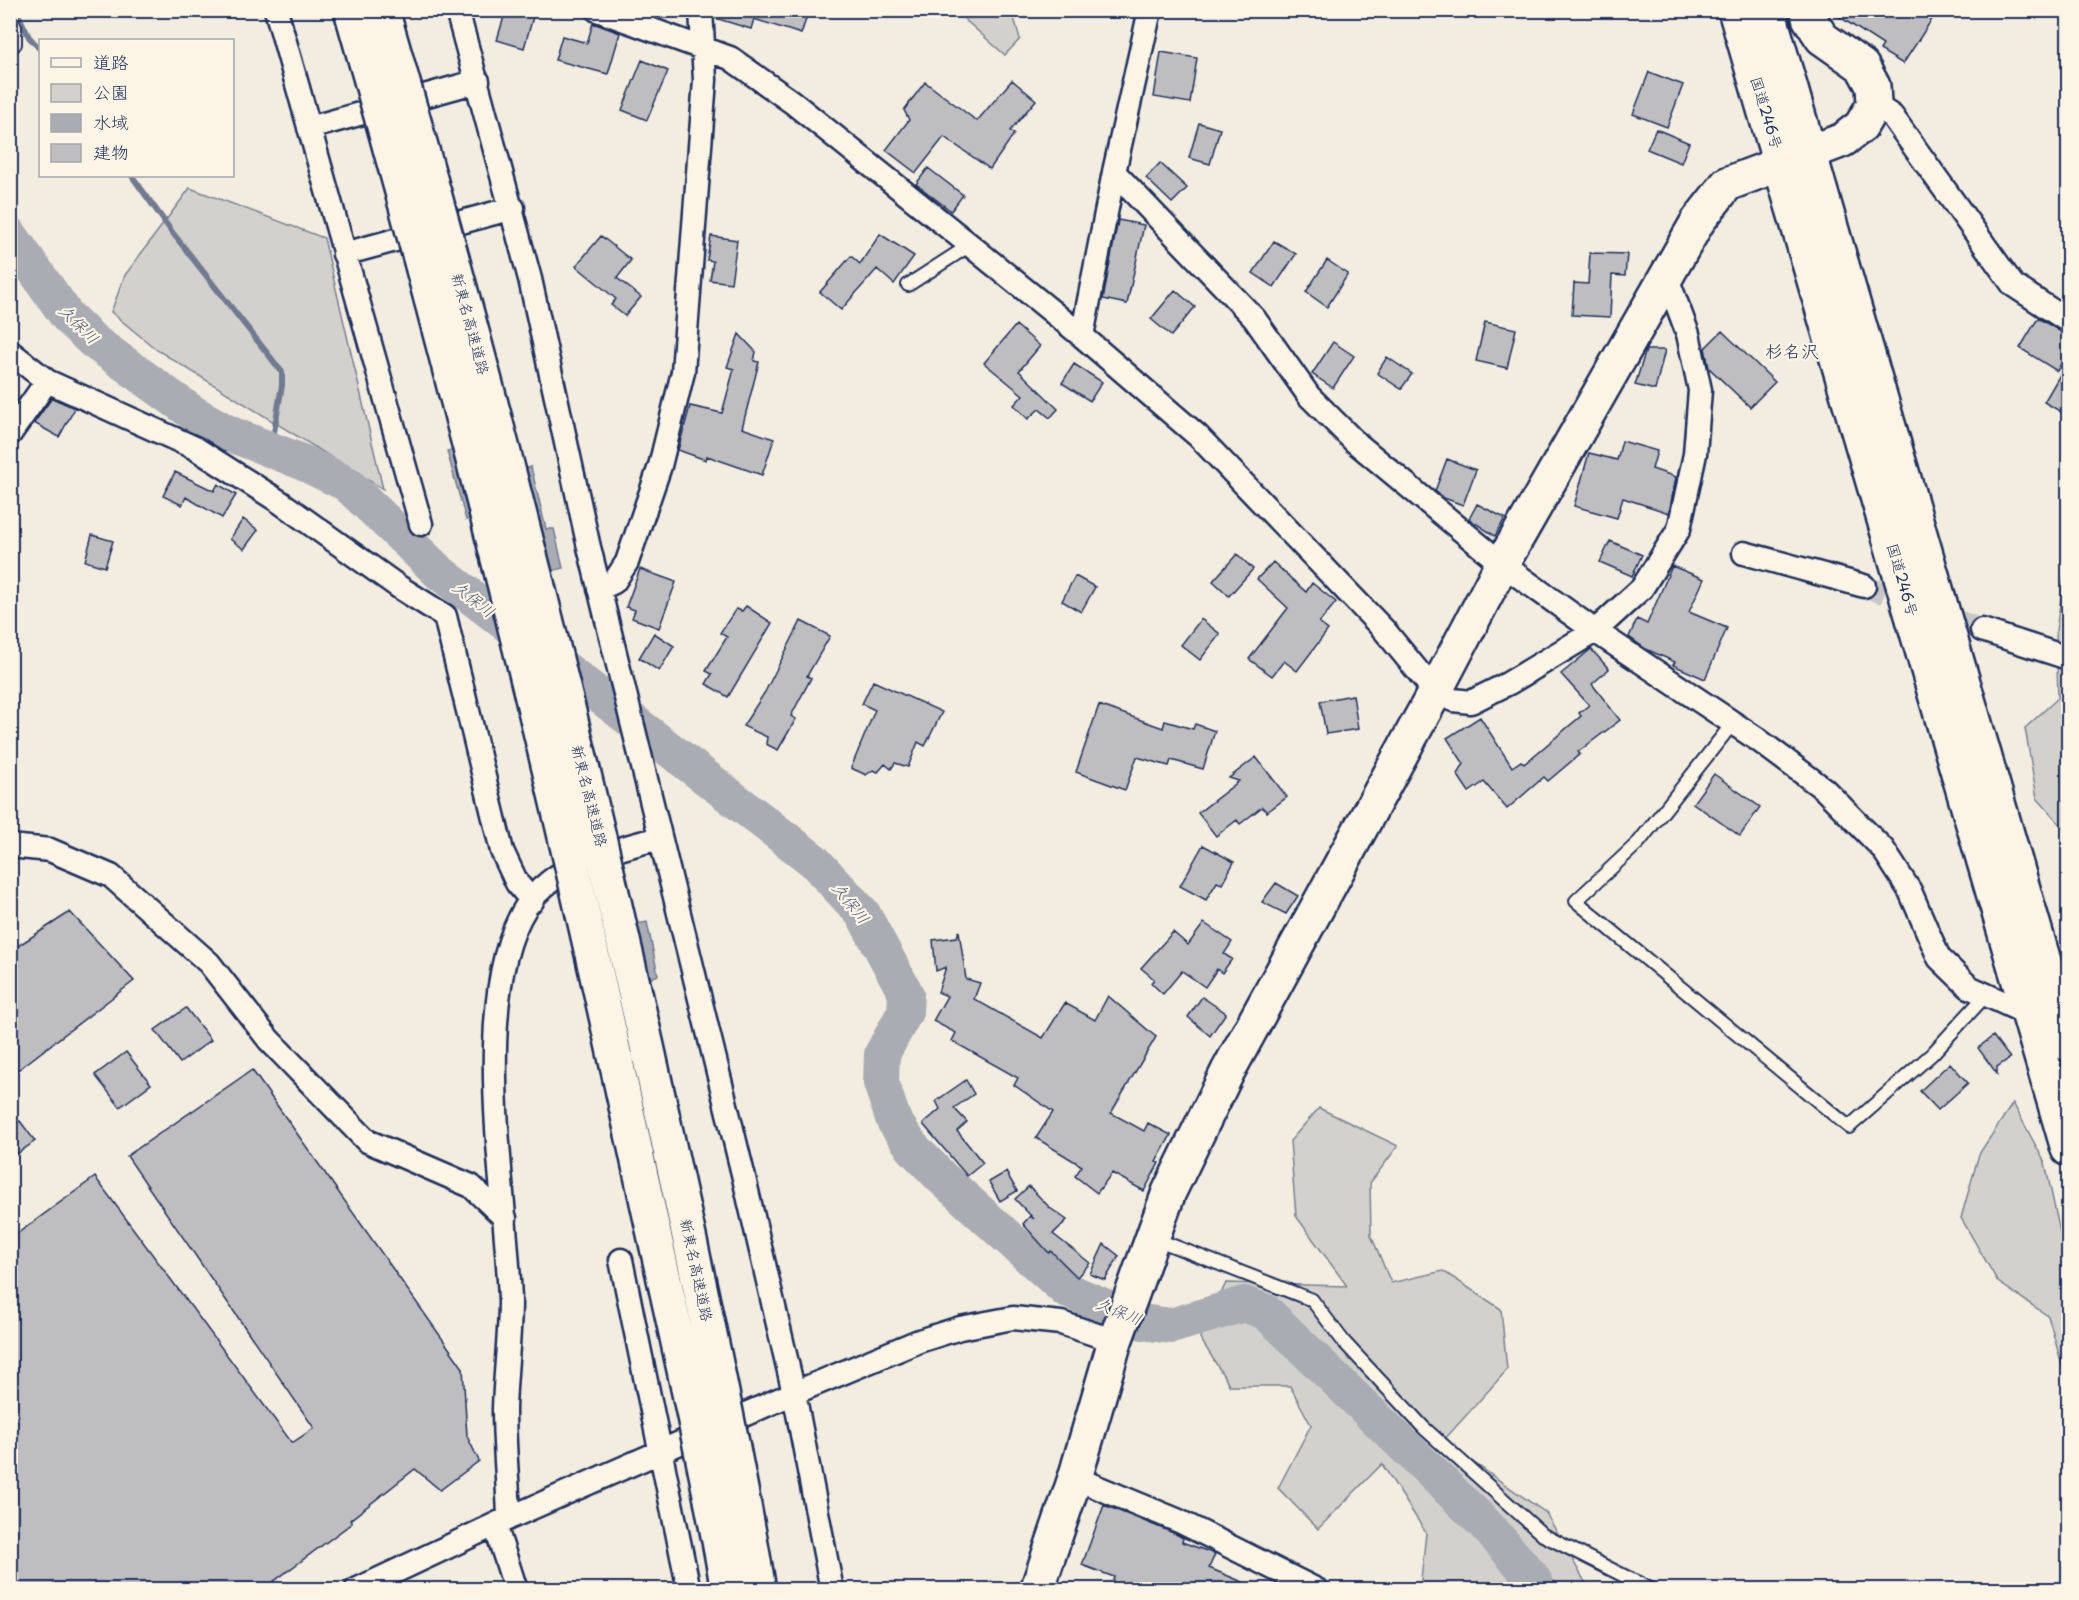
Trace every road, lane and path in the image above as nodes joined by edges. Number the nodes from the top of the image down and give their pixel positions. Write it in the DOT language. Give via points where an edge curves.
graph roads {
  1 [pos="276,10"];
  2 [pos="351,10"];
  3 [pos="382,10"];
  4 [pos="457,10"];
  5 [pos="597,10"];
  6 [pos="701,10"];
  7 [pos="1150,10"];
  8 [pos="1735,10"];
  9 [pos="1768,10"];
  10 [pos="1808,10"];
  11 [pos="10,17"];
  12 [pos="702,46"];
  13 [pos="10,48"];
  14 [pos="478,81"];
  15 [pos="1874,104"];
  16 [pos="309,128"];
  17 [pos="1796,159"];
  18 [pos="1114,172"];
  19 [pos="513,208"];
  20 [pos="970,245"];
  21 [pos="344,254"];
  22 [pos="1666,275"];
  23 [pos="908,285"];
  24 [pos="2068,321"];
  25 [pos="1082,336"];
  26 [pos="10,352"];
  27 [pos="47,381"];
  28 [pos="10,434"];
  29 [pos="421,524"];
  30 [pos="1744,553"];
  31 [pos="1502,564"];
  32 [pos="1864,586"];
  33 [pos="599,589"];
  34 [pos="1982,630"];
  35 [pos="1595,631"];
  36 [pos="2068,658"];
  37 [pos="1435,692"];
  38 [pos="1733,723"];
  39 [pos="660,838"];
  40 [pos="10,846"];
  41 [pos="532,901"];
  42 [pos="1986,995"];
  43 [pos="2029,1015"];
  44 [pos="2067,1036"];
  45 [pos="2068,1149"];
  46 [pos="506,1218"];
  47 [pos="1152,1238"];
  48 [pos="621,1260"];
  49 [pos="1116,1336"];
  50 [pos="794,1393"];
  51 [pos="662,1451"];
  52 [pos="1075,1478"];
  53 [pos="502,1521"];
  54 [pos="356,1590"];
  55 [pos="516,1590"];
  56 [pos="689,1590"];
  57 [pos="728,1590"];
  58 [pos="759,1590"];
  59 [pos="832,1590"];
  60 [pos="1037,1590"];
  61 [pos="1317,1590"];
  62 [pos="1652,1590"];
  1 -- 16 [label="street"];
  2 -- 57 [label="main road, 新東名高速道路, bridge" via="493,534 578,886"];
  3 -- 58 [label="main road, 新東名高速道路, bridge" via="525,529 611,886 700,1282"];
  4 -- 14 [label="street"];
  5 -- 12 [label="street"];
  6 -- 12 [label="street"];
  7 -- 18 [label="street"];
  8 -- 17 [label="main road, 国道246号"];
  9 -- 17 [label="main road, 国道246号"];
  10 -- 15 [label="main road" via="1822,38 1862,66 1873,86"];
  11 -- 13 [label="lane" via="15,27 15,44"];
  12 -- 20 [label="street" via="730,57 792,102"];
  12 -- 33 [label="street" via="705,80 683,372 660,466 627,562 614,582"];
  14 -- 16 [label="street"];
  14 -- 19 [label="street"];
  15 -- 17 [label="main road" via="1861,126 1843,140"];
  15 -- 24 [label="street" via="1892,116 2013,285"];
  16 -- 21 [label="street"];
  17 -- 22 [label="main road" via="1727,184 1698,221"];
  17 -- 43 [label="main road, 国道246号"];
  17 -- 44 [label="main road, 国道246号"];
  18 -- 25 [label="street"];
  18 -- 31 [label="street" via="1254,318 1310,396 1354,441"];
  19 -- 21 [label="street"];
  19 -- 33 [label="street"];
  20 -- 23 [label="lane"];
  20 -- 25 [label="street"];
  21 -- 29 [label="street"];
  22 -- 31 [label="main road"];
  22 -- 35 [label="street" via="1688,334 1700,390 1695,454 1679,530 1642,588"];
  25 -- 37 [label="street" via="1198,436 1385,631"];
  26 -- 27 [label="street"];
  27 -- 28 [label="street"];
  27 -- 41 [label="street" via="195,448 445,616 502,851 508,868"];
  30 -- 32 [label="street"];
  31 -- 35 [label="street"];
  31 -- 37 [label="main road"];
  33 -- 39 [label="street"];
  34 -- 36 [label="street"];
  35 -- 37 [label="street" via="1471,702"];
  35 -- 38 [label="street"];
  37 -- 47 [label="main road" via="1228,1071 1168,1192"];
  38 -- 42 [label="street" via="1824,789 1883,849 1910,891 1939,958 1969,987"];
  38 -- 42 [label="lane" via="1639,842 1576,901 1849,1127 1932,1054"];
  39 -- 41 [label="street" via="594,856 569,870"];
  39 -- 50 [label="street"];
  40 -- 46 [label="street" via="50,850 111,876 209,963 269,1040 367,1141 471,1186"];
  41 -- 46 [label="street" via="514,929 499,994 496,1098"];
  42 -- 43 [label="street"];
  43 -- 44 [label="street"];
  43 -- 45 [label="main road, 国道246号"];
  46 -- 53 [label="street" via="510,1303"];
  47 -- 49 [label="main road"];
  47 -- 62 [label="lane" via="1312,1300 1344,1342 1424,1428 1542,1535"];
  48 -- 51 [label="street"];
  49 -- 50 [label="street" via="1061,1323 1013,1318 930,1338"];
  49 -- 52 [label="main road"];
  50 -- 51 [label="street"];
  50 -- 59 [label="street"];
  51 -- 53 [label="street"];
  51 -- 56 [label="street"];
  52 -- 60 [label="main road"];
  52 -- 61 [label="street" via="1179,1521"];
  53 -- 54 [label="street"];
  53 -- 55 [label="street"];
}
